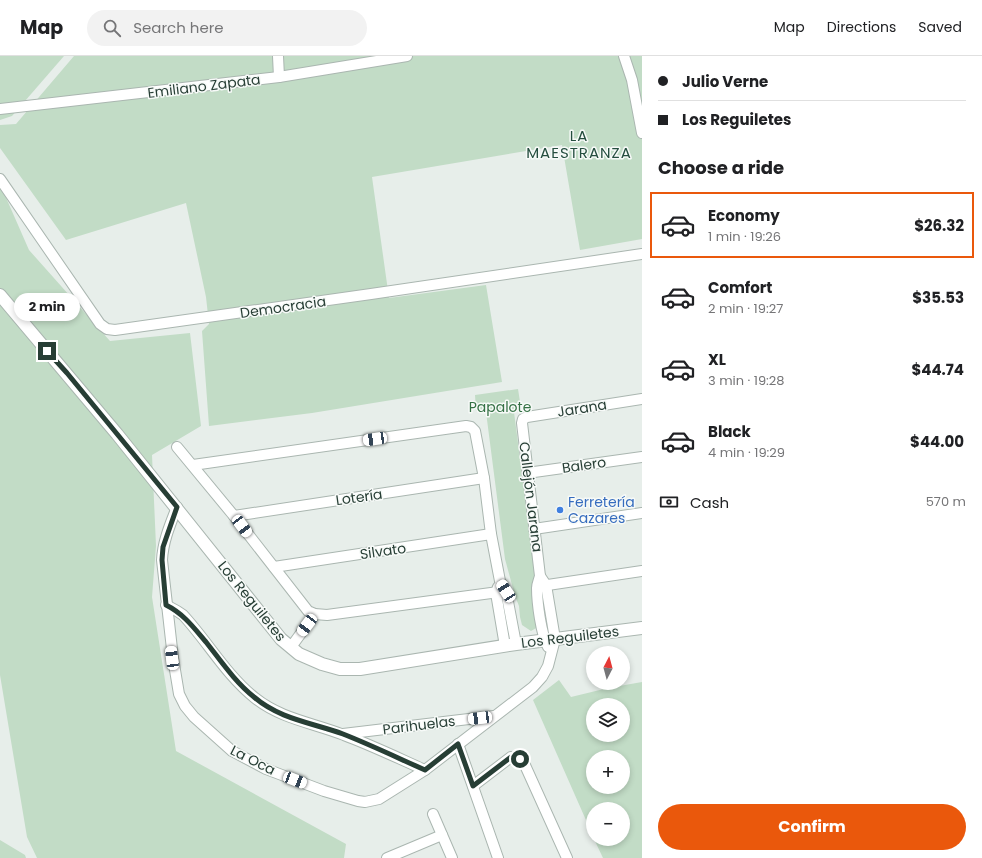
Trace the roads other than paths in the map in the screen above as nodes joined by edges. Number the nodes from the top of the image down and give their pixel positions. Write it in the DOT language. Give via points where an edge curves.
graph roads {
  1 [pos="278,56"];
  2 [pos="407,56"];
  3 [pos="624,56"];
  4 [pos="279,76"];
  5 [pos="0,109"];
  6 [pos="642,133"];
  7 [pos="0,179"];
  8 [pos="642,254"];
  9 [pos="0,295"];
  10 [pos="642,399"];
  11 [pos="523,419"];
  12 [pos="177,446"];
  13 [pos="642,457"];
  14 [pos="193,465"];
  15 [pos="527,473"];
  16 [pos="484,478"];
  17 [pos="177,507"];
  18 [pos="642,513"];
  19 [pos="234,516"];
  20 [pos="534,529"];
  21 [pos="492,534"];
  22 [pos="274,567"];
  23 [pos="642,571"];
  24 [pos="542,586"];
  25 [pos="501,592"];
  26 [pos="166,605"];
  27 [pos="315,614"];
  28 [pos="642,628"];
  29 [pos="550,640"];
  30 [pos="511,645"];
  31 [pos="291,647"];
  32 [pos="495,716"];
  33 [pos="343,734"];
  34 [pos="458,744"];
  35 [pos="425,770"];
  36 [pos="473,786"];
  37 [pos="433,814"];
  38 [pos="442,834"];
  39 [pos="387,858"];
  40 [pos="452,858"];
  41 [pos="498,858"];
  42 [pos="567,858"];
  1 -- 4 [label="street"];
  2 -- 4 [label="street, Emiliano Zapata"];
  3 -- 6 [label="street" via="632,80"];
  4 -- 5 [label="street, Emiliano Zapata"];
  7 -- 8 [label="street, Democracia" via="100,324 107,329 116,330"];
  9 -- 17 [label="street, Los Reguiletes"];
  10 -- 11 [label="street, Jarana"];
  11 -- 15 [label="street, Callejón Jarana"];
  12 -- 14 [label="street"];
  13 -- 15 [label="street, Balero"];
  14 -- 16 [label="street" via="466,426 475,432"];
  14 -- 19 [label="street"];
  15 -- 20 [label="street, Callejón Jarana"];
  16 -- 19 [label="street, Lotería"];
  16 -- 21 [label="street"];
  17 -- 26 [label="street, La Oca" via="163,547 162,571"];
  17 -- 31 [label="street, Los Reguiletes" via="258,610"];
  18 -- 20 [label="street"];
  19 -- 22 [label="street"];
  20 -- 24 [label="street, Callejón Jarana"];
  21 -- 22 [label="street, Silvato"];
  21 -- 25 [label="street"];
  22 -- 27 [label="street" via="308,611"];
  23 -- 24 [label="street"];
  24 -- 29 [label="street, Callejón Jarana"];
  25 -- 27 [label="street" via="327,615"];
  25 -- 30 [label="street"];
  26 -- 33 [label="street, Parihuelas" via="177,610 186,619 230,673 269,708"];
  26 -- 35 [label="street, La Oca" via="179,694 194,717 232,751 266,769 324,791 365,802 379,800"];
  27 -- 31 [label="street"];
  28 -- 29 [label="street, Los Reguiletes"];
  29 -- 30 [label="street, Los Reguiletes"];
  29 -- 32 [label="street, La Oca" via="552,655 542,677"];
  30 -- 31 [label="street, Los Reguiletes" via="360,669 340,669 322,664 299,654"];
  32 -- 33 [label="street, Parihuelas"];
  32 -- 34 [label="street, La Oca"];
  33 -- 35 [label="street, Parihuelas"];
  34 -- 35 [label="street, La Oca"];
  34 -- 36 [label="street"];
  36 -- 41 [label="street"];
  36 -- 42 [label="street" via="511,757 520,759"];
  37 -- 38 [label="street"];
  38 -- 39 [label="street"];
  38 -- 40 [label="street"];
}
